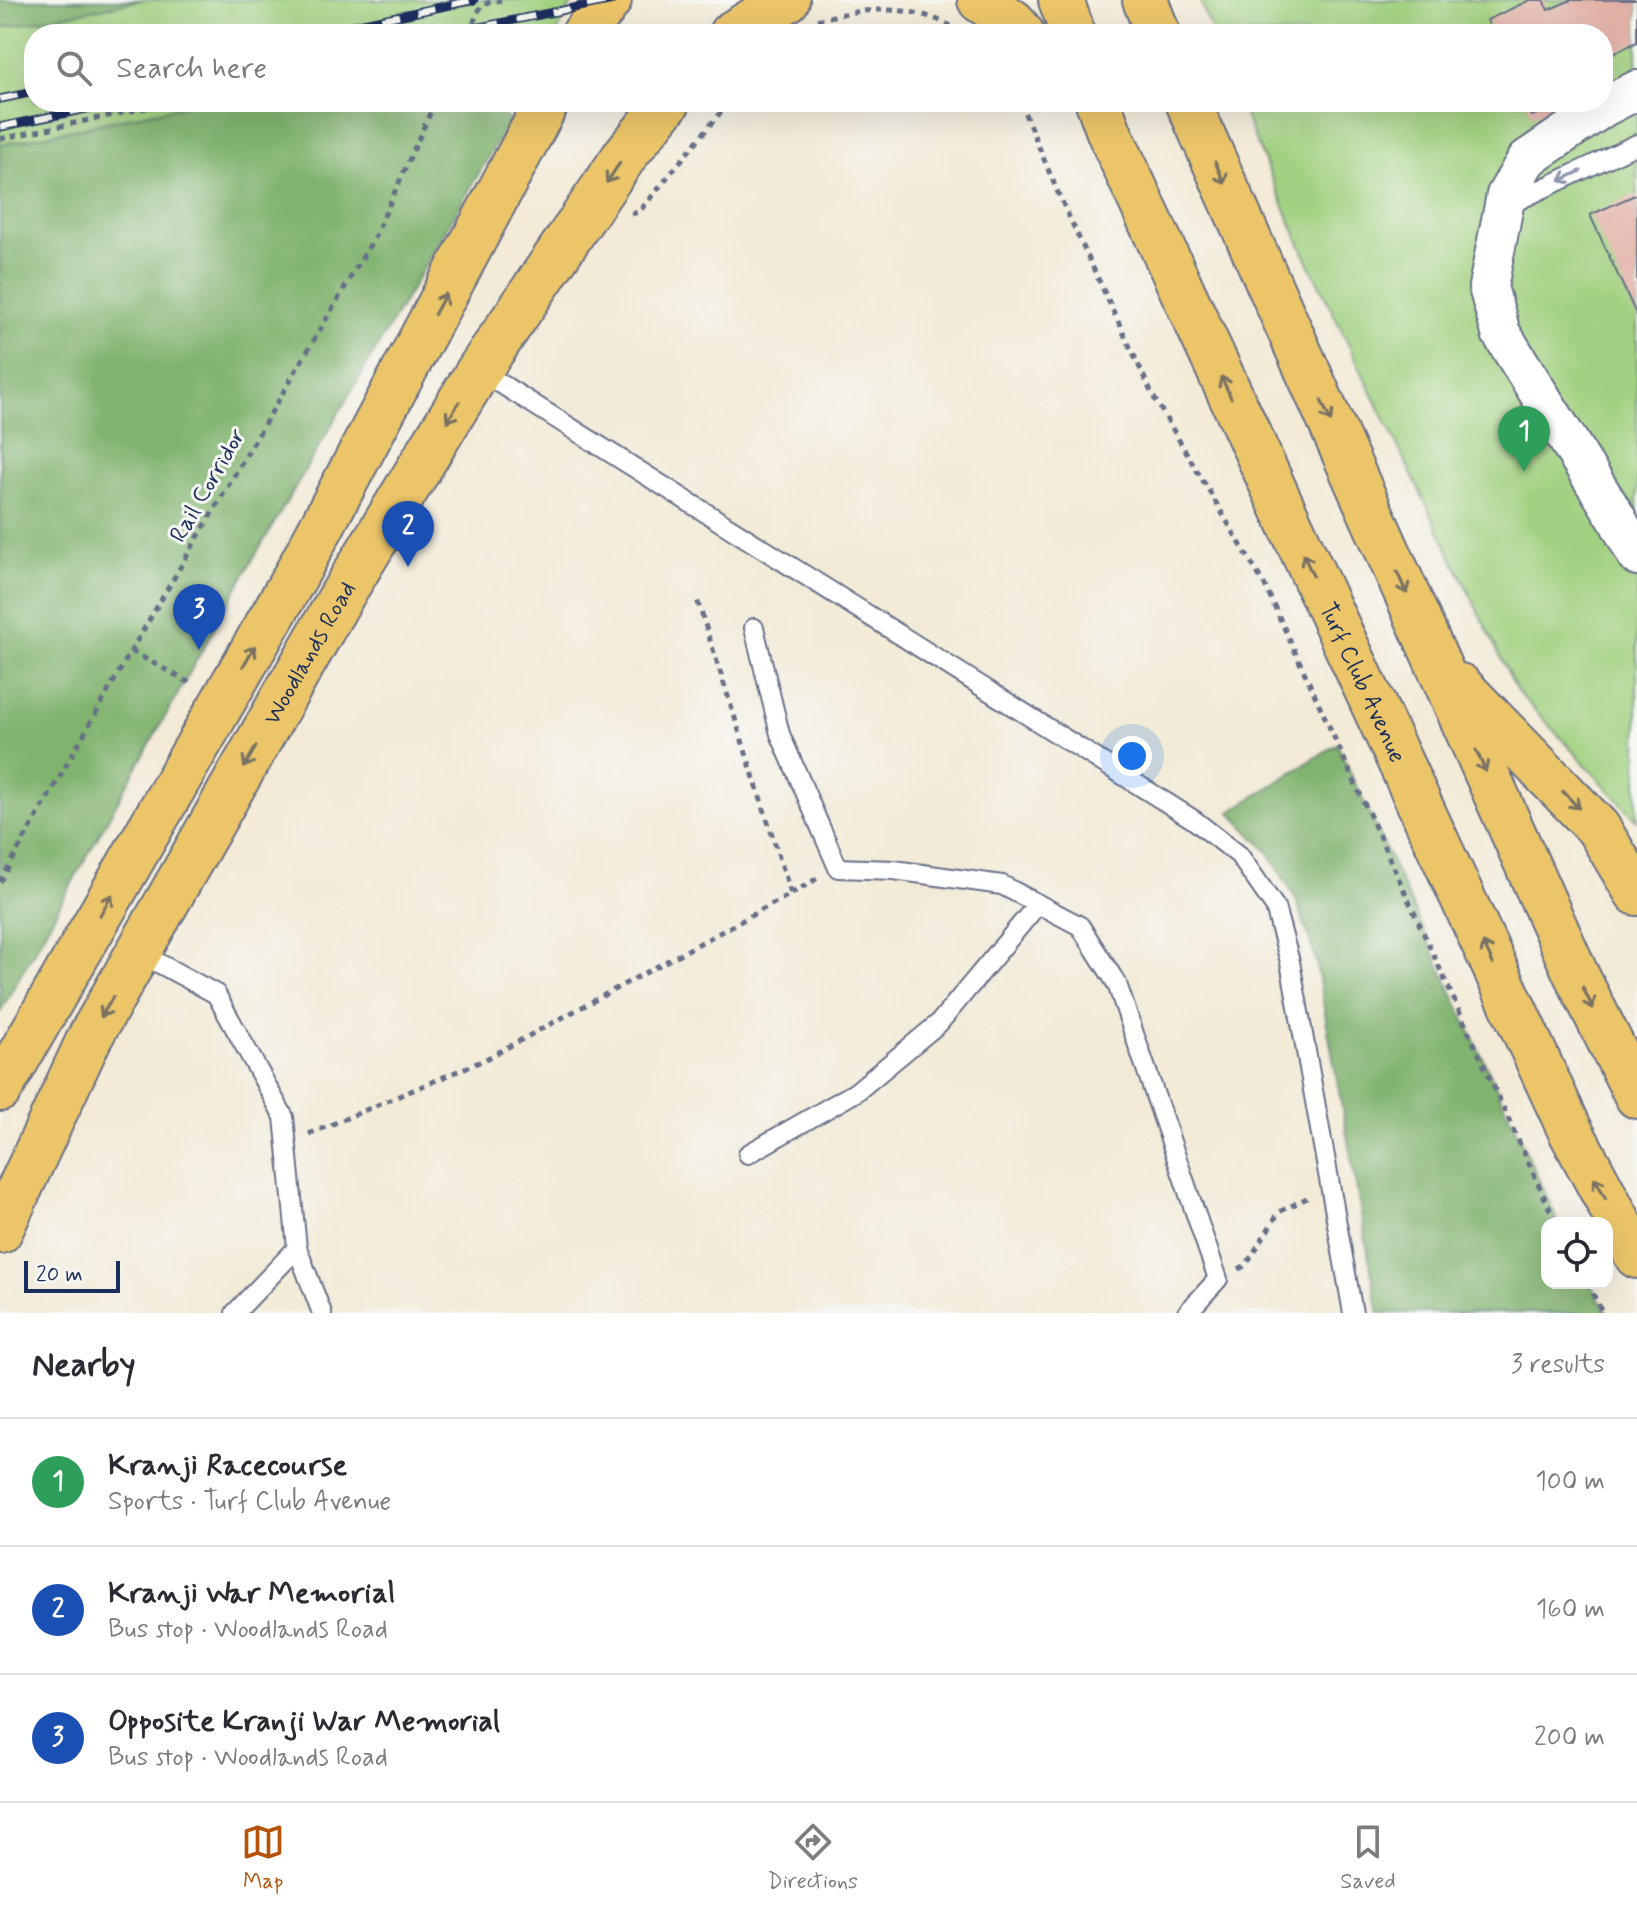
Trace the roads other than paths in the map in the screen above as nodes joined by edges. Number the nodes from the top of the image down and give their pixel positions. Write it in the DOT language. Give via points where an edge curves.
graph roads {
  1 [pos="609,0"];
  2 [pos="747,0"];
  3 [pos="1061,0"];
  4 [pos="800,11"];
  5 [pos="968,14"];
  6 [pos="591,24"];
  7 [pos="729,24"];
  8 [pos="761,24"];
  9 [pos="1014,24"];
  10 [pos="1069,24"];
  11 [pos="1637,90"];
  12 [pos="1613,102"];
  13 [pos="542,112"];
  14 [pos="660,112"];
  15 [pos="1096,112"];
  16 [pos="1192,112"];
  17 [pos="1597,112"];
  18 [pos="1637,144"];
  19 [pos="1504,207"];
  20 [pos="479,370"];
  21 [pos="1637,556"];
  22 [pos="754,628"];
  23 [pos="1438,664"];
  24 [pos="1637,893"];
  25 [pos="1038,904"];
  26 [pos="138,952"];
  27 [pos="0,1089"];
  28 [pos="1637,1096"];
  29 [pos="748,1154"];
  30 [pos="0,1231"];
  31 [pos="297,1248"];
  32 [pos="1637,1256"];
  33 [pos="235,1313"];
  34 [pos="322,1313"];
  35 [pos="1187,1313"];
  36 [pos="1353,1313"];
  1 -- 6 [label="main road"];
  2 -- 7 [label="main road"];
  3 -- 10 [label="main road"];
  4 -- 8 [label="main road"];
  5 -- 9 [label="main road"];
  11 -- 12 [label="street"];
  27 -- 13 [label="main road, one-way" via="297,573"];
  14 -- 20 [label="main road, Woodlands Road, one-way"];
  32 -- 15 [label="main road, Turf Club Avenue, one-way" via="1563,1116"];
  16 -- 23 [label="main road, one-way"];
  17 -- 19 [label="street" via="1527,159"];
  18 -- 19 [label="lane, one-way"];
  19 -- 21 [label="street" via="1488,287 1501,333"];
  20 -- 26 [label="main road, Woodlands Road, one-way" via="342,595"];
  20 -- 36 [label="lane" via="1180,812 1239,855 1275,907 1290,962"];
  22 -- 25 [label="lane" via="780,734 838,868 1002,885"];
  23 -- 24 [label="main road, one-way" via="1598,828"];
  23 -- 28 [label="main road, one-way" via="1575,972"];
  25 -- 29 [label="lane" via="939,1023 856,1092"];
  25 -- 35 [label="lane" via="1080,926 1117,984 1218,1279"];
  26 -- 30 [label="main road, Woodlands Road, one-way" via="90,1037"];
  26 -- 31 [label="lane" via="216,994 284,1117"];
  31 -- 33 [label="lane"];
  31 -- 34 [label="lane"];
}
